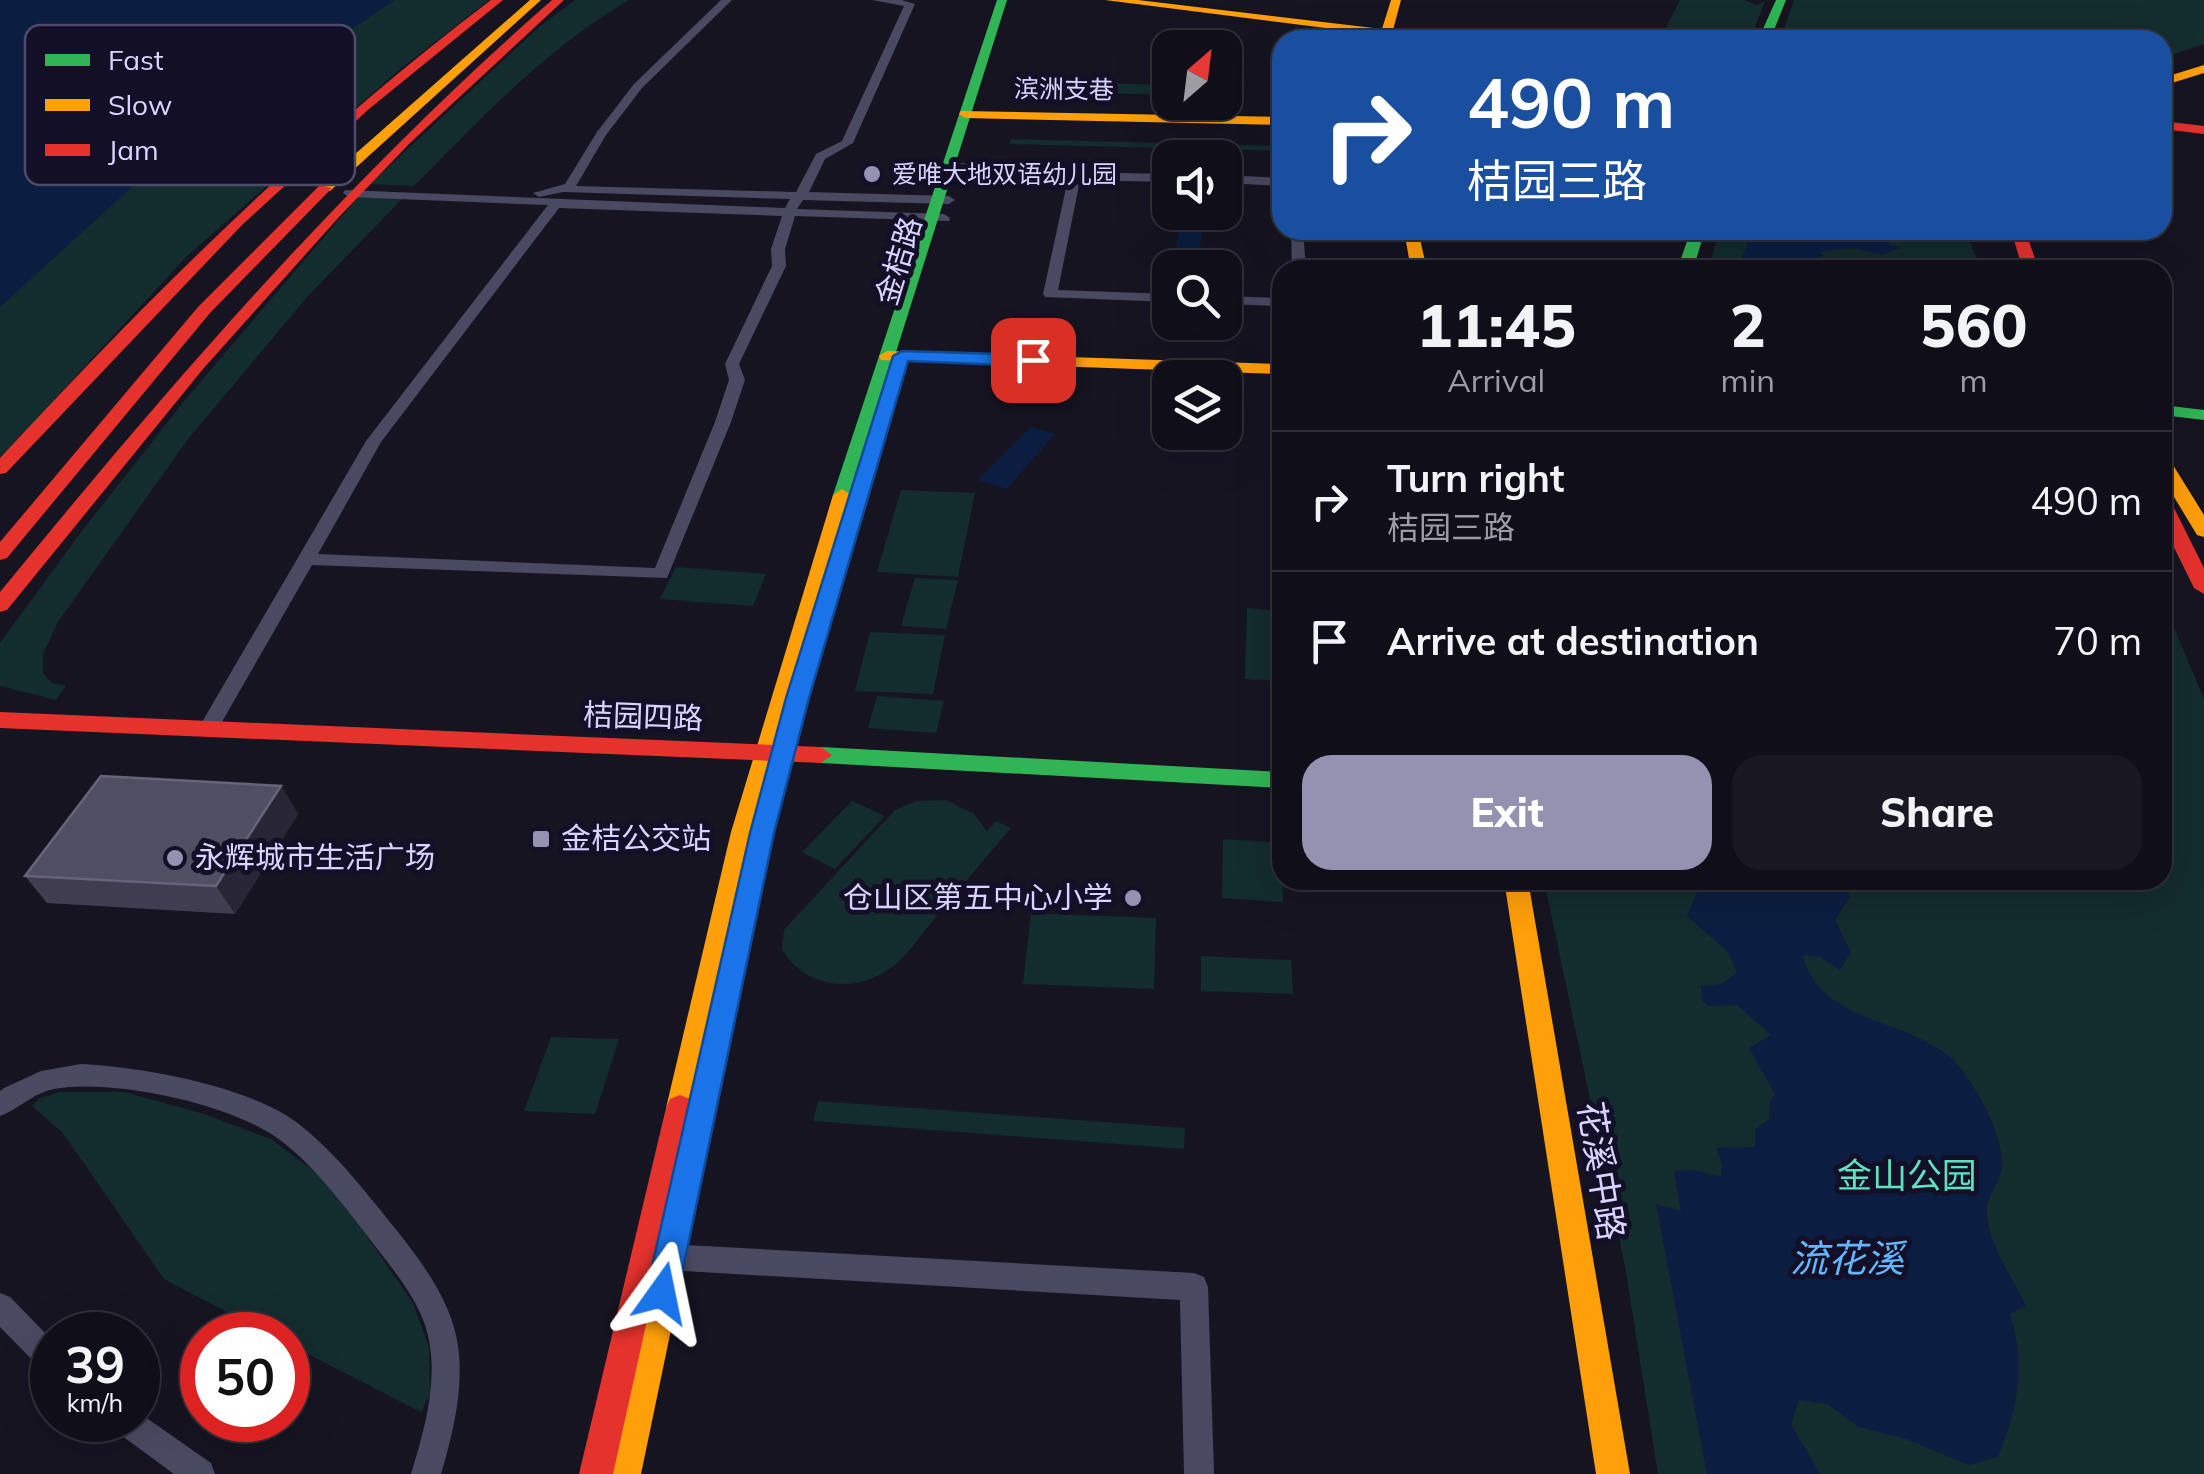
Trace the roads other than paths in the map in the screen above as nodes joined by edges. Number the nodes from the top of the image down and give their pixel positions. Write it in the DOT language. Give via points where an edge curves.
graph roads {
  1 [pos="498,0"];
  2 [pos="518,0"];
  3 [pos="536,0"];
  4 [pos="558,0"];
  5 [pos="727,0"];
  6 [pos="878,0"];
  7 [pos="1002,0"];
  8 [pos="1012,0"];
  9 [pos="1082,0"];
  10 [pos="1110,0"];
  11 [pos="1396,0"];
  12 [pos="1781,0"];
  13 [pos="1334,30"];
  14 [pos="1339,30"];
  15 [pos="1387,30"];
  16 [pos="1768,30"];
  17 [pos="2204,59"];
  18 [pos="2204,68"];
  19 [pos="2172,69"];
  20 [pos="2172,79"];
  21 [pos="971,114"];
  22 [pos="355,118"];
  23 [pos="1272,121"];
  24 [pos="2172,128"];
  25 [pos="2204,132"];
  26 [pos="355,138"];
  27 [pos="355,161"];
  28 [pos="954,166"];
  29 [pos="1075,176"];
  30 [pos="1152,178"];
  31 [pos="1242,180"];
  32 [pos="1272,181"];
  33 [pos="280,185"];
  34 [pos="304,185"];
  35 [pos="328,185"];
  36 [pos="566,189"];
  37 [pos="591,190"];
  38 [pos="352,191"];
  39 [pos="672,192"];
  40 [pos="746,194"];
  41 [pos="802,195"];
  42 [pos="556,204"];
  43 [pos="580,205"];
  44 [pos="661,208"];
  45 [pos="941,209"];
  46 [pos="738,211"];
  47 [pos="792,213"];
  48 [pos="1152,297"];
  49 [pos="1242,301"];
  50 [pos="1272,302"];
  51 [pos="894,356"];
  52 [pos="1272,369"];
  53 [pos="102,393"];
  54 [pos="2172,411"];
  55 [pos="2204,416"];
  56 [pos="0,469"];
  57 [pos="2172,477"];
  58 [pos="2172,522"];
  59 [pos="2204,532"];
  60 [pos="0,554"];
  61 [pos="307,559"];
  62 [pos="2204,588"];
  63 [pos="0,605"];
  64 [pos="0,720"];
  65 [pos="208,729"];
  66 [pos="774,753"];
  67 [pos="1272,779"];
  68 [pos="1518,890"];
  69 [pos="5,1098"];
  70 [pos="658,1259"];
  71 [pos="0,1306"];
  72 [pos="30,1337"];
  73 [pos="155,1442"];
  74 [pos="200,1474"];
  75 [pos="426,1474"];
  76 [pos="596,1474"];
  77 [pos="624,1474"];
  78 [pos="1199,1474"];
  79 [pos="1613,1474"];
  1 -- 22 [label="main road"];
  2 -- 26 [label="main road"];
  3 -- 27 [label="main road"];
  4 -- 38 [label="main road" via="430,111"];
  5 -- 36 [label="street" via="638,86"];
  6 -- 41 [label="street" via="910,4 848,143 820,158"];
  7 -- 21 [label="main road"];
  8 -- 21 [label="main road, 金桔路"];
  9 -- 13 [label="main road"];
  10 -- 14 [label="main road"];
  11 -- 15 [label="main road"];
  12 -- 16 [label="main road"];
  17 -- 19 [label="main road"];
  18 -- 20 [label="main road"];
  21 -- 23 [label="main road, 滨洲支巷"];
  21 -- 28 [label="main road, 金桔路"];
  24 -- 25 [label="main road"];
  28 -- 29 [label="street"];
  28 -- 45 [label="main road, 金桔路"];
  29 -- 30 [label="street"];
  29 -- 48 [label="street" via="1050,294"];
  31 -- 32 [label="street"];
  33 -- 56 [label="main road"];
  34 -- 53 [label="main road"];
  35 -- 60 [label="main road" via="204,310"];
  36 -- 37 [label="street"];
  36 -- 38 [label="street"];
  37 -- 39 [label="street"];
  37 -- 43 [label="street"];
  38 -- 42 [label="street"];
  38 -- 63 [label="main road" via="203,353"];
  39 -- 40 [label="street"];
  39 -- 44 [label="street"];
  40 -- 41 [label="street"];
  40 -- 46 [label="street"];
  41 -- 45 [label="street"];
  41 -- 47 [label="street"];
  42 -- 43 [label="street"];
  42 -- 61 [label="street" via="374,441"];
  43 -- 44 [label="street"];
  44 -- 46 [label="street"];
  45 -- 47 [label="street"];
  45 -- 51 [label="main road, 金桔路"];
  46 -- 47 [label="street"];
  47 -- 61 [label="street" via="778,249 779,266 732,364 738,380 723,422 661,574"];
  49 -- 50 [label="street"];
  51 -- 52 [label="main road"];
  51 -- 66 [label="main road, 金桔路"];
  54 -- 55 [label="main road"];
  57 -- 59 [label="main road"];
  58 -- 62 [label="main road"];
  61 -- 65 [label="street"];
  64 -- 65 [label="main road, 桔园四路"];
  65 -- 66 [label="main road, 桔园四路"];
  66 -- 67 [label="main road, 桔园四路"];
  66 -- 70 [label="main road, 金桔路" via="758,850"];
  68 -- 79 [label="main road, 花溪中路"];
  69 -- 75 [label="street" via="76,1075 138,1082 248,1110 302,1142 415,1281 439,1325 445,1383"];
  70 -- 76 [label="main road"];
  70 -- 77 [label="main road, 金桔路"];
  70 -- 78 [label="street" via="1194,1287"];
  71 -- 72 [label="street"];
  73 -- 74 [label="street"];
}
